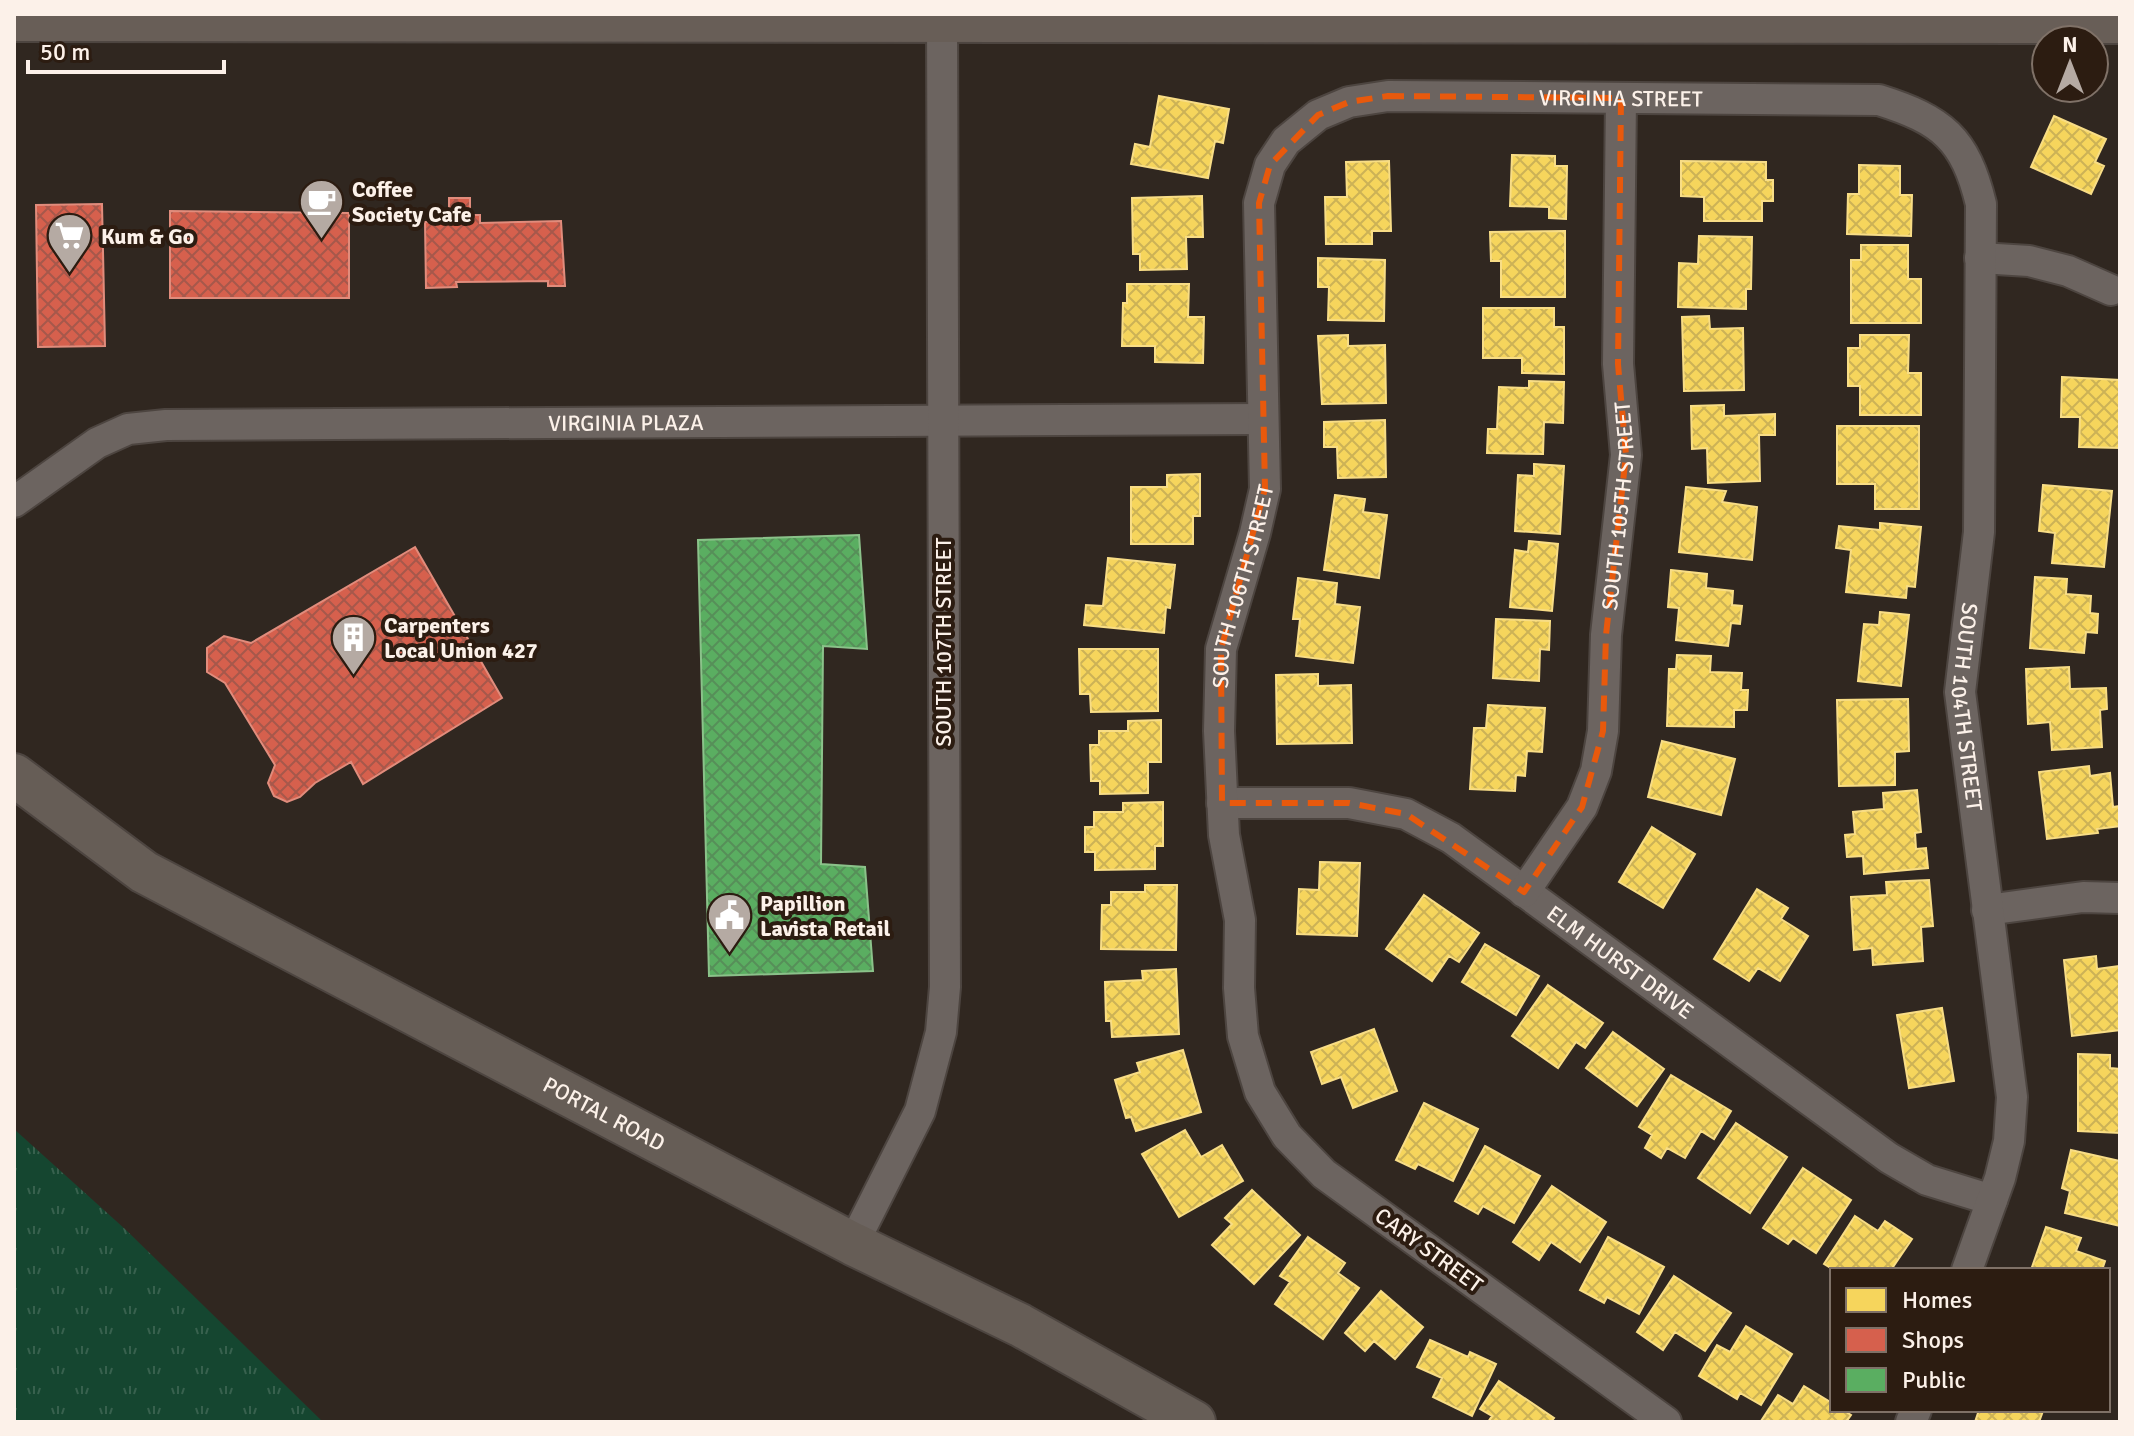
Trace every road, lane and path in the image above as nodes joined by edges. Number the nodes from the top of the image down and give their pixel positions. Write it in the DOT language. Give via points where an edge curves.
graph roads {
  1 [pos="942,17"];
  2 [pos="14,19"];
  3 [pos="2120,21"];
  4 [pos="1621,98"];
  5 [pos="1955,140"];
  6 [pos="1286,141"];
  7 [pos="1980,258"];
  8 [pos="2111,290"];
  9 [pos="1262,419"];
  10 [pos="942,420"];
  11 [pos="14,502"];
  12 [pos="18,776"];
  13 [pos="1222,803"];
  14 [pos="1524,892"];
  15 [pos="2120,898"];
  16 [pos="1987,910"];
  17 [pos="1243,1036"];
  18 [pos="1992,1200"];
  19 [pos="853,1244"];
  20 [pos="1968,1268"];
  21 [pos="1194,1422"];
  22 [pos="1666,1422"];
  1 -- 2 [label="main road"];
  1 -- 3 [label="main road"];
  1 -- 10 [label="street, SOUTH 107TH STREET"];
  4 -- 5 [label="street, VIRGINIA STREET" via="1879,100 1912,111"];
  4 -- 6 [label="street, VIRGINIA STREET" via="1388,96 1349,102 1318,115"];
  4 -- 14 [label="street, SOUTH 105TH STREET" via="1618,364 1626,455 1606,635 1603,731 1582,807"];
  5 -- 7 [label="street, SOUTH 104TH STREET" via="1975,178 1981,204"];
  6 -- 9 [label="street, SOUTH 106TH STREET" via="1270,165 1259,203"];
  7 -- 8 [label="street" via="2029,261"];
  7 -- 16 [label="street, SOUTH 104TH STREET" via="1979,532 1960,692"];
  9 -- 10 [label="street, VIRGINIA PLAZA"];
  9 -- 13 [label="street, SOUTH 106TH STREET" via="1265,489 1221,649"];
  10 -- 11 [label="street, VIRGINIA PLAZA" via="166,425 128,429 97,443"];
  10 -- 19 [label="street, SOUTH 107TH STREET" via="941,1032 920,1111"];
  12 -- 19 [label="main road, PORTAL ROAD" via="144,872"];
  13 -- 14 [label="street, ELM HURST DRIVE" via="1349,803 1406,814 1451,838"];
  13 -- 17 [label="street, SOUTH 106TH STREET" via="1240,920"];
  14 -- 18 [label="street, ELM HURST DRIVE" via="1889,1158 1927,1180"];
  15 -- 16 [label="street" via="2083,897"];
  16 -- 18 [label="street, SOUTH 104TH STREET" via="2012,1097 2009,1141"];
  17 -- 22 [label="street, CARY STREET" via="1260,1092 1287,1136 1324,1174"];
  18 -- 20 [label="street, SOUTH 104TH STREET"];
  19 -- 21 [label="main road, PORTAL ROAD" via="1020,1325"];
}
